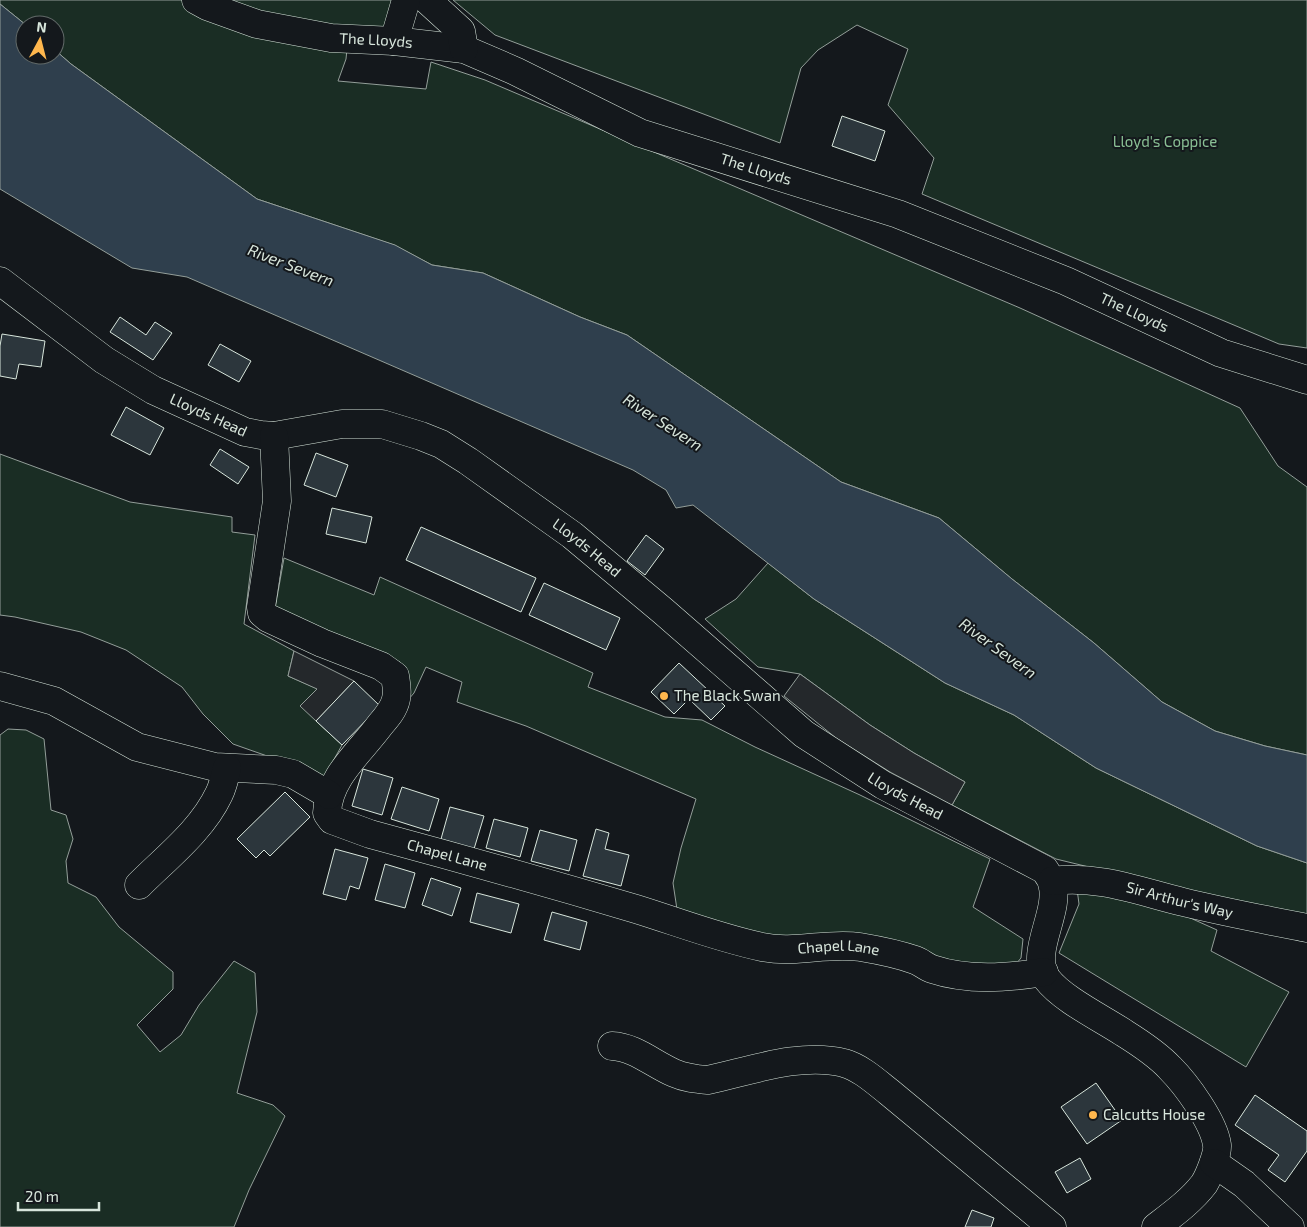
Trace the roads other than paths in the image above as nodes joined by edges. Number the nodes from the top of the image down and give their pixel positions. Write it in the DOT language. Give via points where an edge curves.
graph roads {
  1 [pos="196,0"];
  2 [pos="406,0"];
  3 [pos="428,0"];
  4 [pos="394,41"];
  5 [pos="464,49"];
  6 [pos="2,286"];
  7 [pos="1307,380"];
  8 [pos="274,436"];
  9 [pos="0,686"];
  10 [pos="227,768"];
  11 [pos="329,795"];
  12 [pos="1052,881"];
  13 [pos="139,885"];
  14 [pos="1307,928"];
  15 [pos="1044,972"];
  16 [pos="612,1046"];
  17 [pos="1214,1163"];
  18 [pos="1052,1227"];
  19 [pos="1156,1227"];
  20 [pos="1290,1227"];
  1 -- 4 [label="street, The Lloyds" via="257,24 331,38"];
  2 -- 4 [label="street"];
  3 -- 5 [label="street" via="461,31"];
  4 -- 5 [label="street, The Lloyds"];
  5 -- 7 [label="street, The Lloyds" via="640,133 898,214 1066,281 1221,353"];
  6 -- 8 [label="street, Lloyds Head" via="104,360 153,390 245,432"];
  8 -- 11 [label="street" via="277,501 262,613 322,643 381,666 395,676 397,697 391,711 346,766"];
  8 -- 12 [label="street, Lloyds Head" via="342,424 382,424 441,444 572,535 804,734 883,785 1045,870"];
  9 -- 10 [label="street" via="54,701 137,747"];
  10 -- 11 [label="street" via="293,774"];
  10 -- 13 [label="street" via="220,793 193,832"];
  11 -- 15 [label="street, Chapel Lane" via="327,813 332,820 344,825 718,936 783,950 846,945 861,947 917,961 930,969 983,978"];
  12 -- 14 [label="street, Sir Arthur's Way" via="1072,878 1099,880 1218,911"];
  12 -- 15 [label="street" via="1053,907 1041,958"];
  15 -- 17 [label="street" via="1055,987 1081,1007 1170,1068 1207,1116 1217,1146"];
  16 -- 18 [label="street" via="623,1047 674,1073 702,1080 790,1061 819,1060 844,1064 862,1072 889,1092"];
  17 -- 19 [label="street" via="1204,1183 1184,1206"];
  17 -- 20 [label="street" via="1244,1184"];
}
